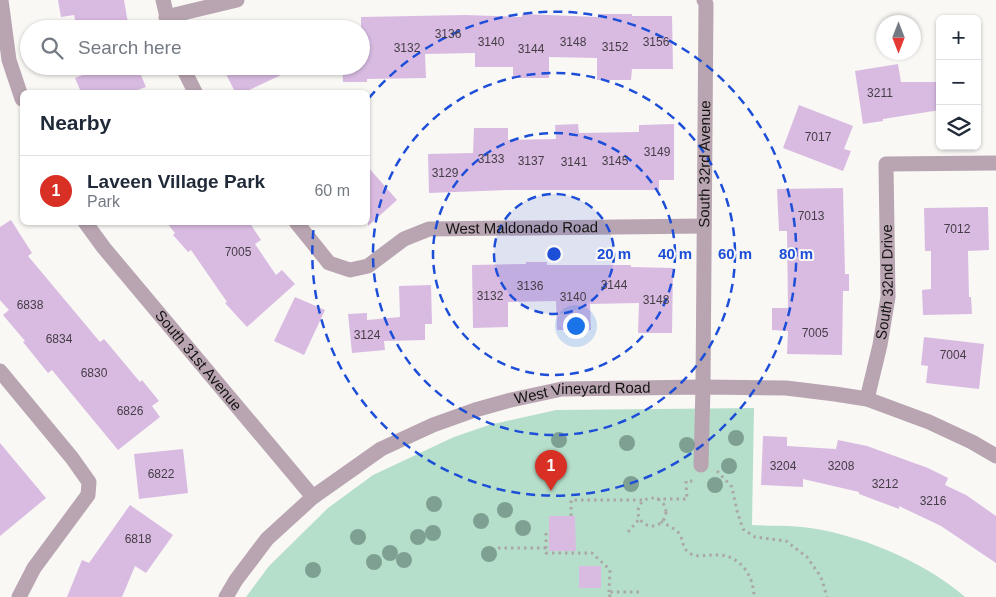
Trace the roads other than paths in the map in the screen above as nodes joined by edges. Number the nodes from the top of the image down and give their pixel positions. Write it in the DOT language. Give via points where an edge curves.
graph roads {
  1 [pos="1,0"];
  2 [pos="163,0"];
  3 [pos="237,0"];
  4 [pos="704,0"];
  5 [pos="167,20"];
  6 [pos="177,20"];
  7 [pos="186,75"];
  8 [pos="194,90"];
  9 [pos="20,93"];
  10 [pos="996,163"];
  11 [pos="87,225"];
  12 [pos="298,225"];
  13 [pos="704,226"];
  14 [pos="0,371"];
  15 [pos="703,388"];
  16 [pos="866,399"];
  17 [pos="996,456"];
  18 [pos="706,472"];
  19 [pos="312,497"];
  20 [pos="19,597"];
  21 [pos="226,597"];
  1 -- 9 [label="street" via="9,60"];
  2 -- 5 [label="street"];
  3 -- 6 [label="street"];
  4 -- 13 [label="street, South 32rd Avenue"];
  7 -- 8 [label="street"];
  10 -- 16 [label="street, South 32nd Drive" via="886,164 888,297"];
  11 -- 19 [label="street, South 31st Avenue"];
  12 -- 13 [label="street, West Maldonado Road" via="329,262 350,270 368,266 404,239 429,229"];
  13 -- 15 [label="street, South 32rd Avenue"];
  14 -- 20 [label="street" via="89,482 88,495 34,568"];
  15 -- 16 [label="street, West Vineyard Road" via="786,388"];
  15 -- 18 [label="street, South 32rd Avenue"];
  15 -- 19 [label="street, West Vineyard Road" via="562,390 475,410 381,449"];
  16 -- 17 [label="street, West Vineyard Road" via="930,422"];
  19 -- 21 [label="street, West Vineyard Road" via="267,540"];
}
